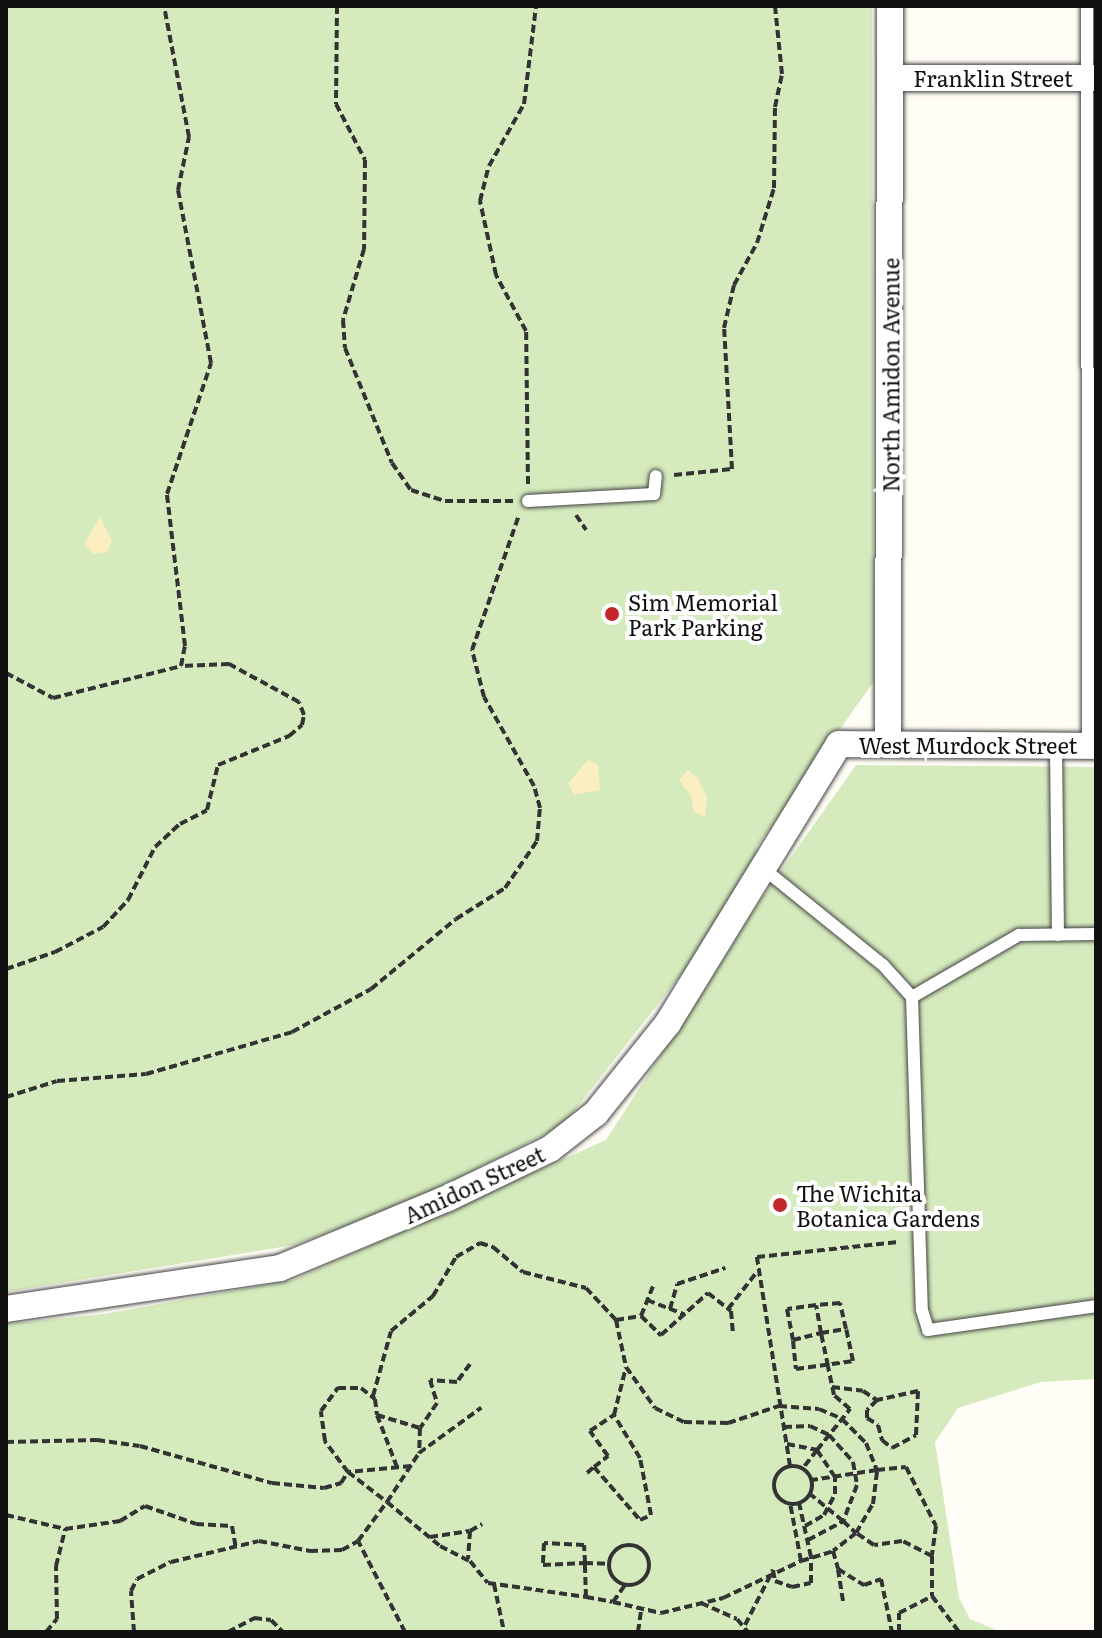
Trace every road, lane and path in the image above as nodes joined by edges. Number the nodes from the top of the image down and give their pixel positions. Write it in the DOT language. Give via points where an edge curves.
graph roads {
  1 [pos="164,6"];
  2 [pos="337,6"];
  3 [pos="536,6"];
  4 [pos="775,6"];
  5 [pos="890,6"];
  6 [pos="1087,6"];
  7 [pos="890,78"];
  8 [pos="1092,78"];
  9 [pos="656,476"];
  10 [pos="528,501"];
  11 [pos="181,666"];
  12 [pos="6,673"];
  13 [pos="839,744"];
  14 [pos="888,744"];
  15 [pos="1056,746"];
  16 [pos="1092,746"];
  17 [pos="764,869"];
  18 [pos="1096,934"];
  19 [pos="1058,935"];
  20 [pos="6,969"];
  21 [pos="912,997"];
  22 [pos="6,1097"];
  23 [pos="898,1242"];
  24 [pos="725,1268"];
  25 [pos="757,1272"];
  26 [pos="653,1286"];
  27 [pos="647,1300"];
  28 [pos="816,1305"];
  29 [pos="1096,1306"];
  30 [pos="6,1309"];
  31 [pos="670,1309"];
  32 [pos="728,1309"];
  33 [pos="684,1314"];
  34 [pos="641,1316"];
  35 [pos="616,1320"];
  36 [pos="846,1329"];
  37 [pos="821,1333"];
  38 [pos="733,1334"];
  39 [pos="793,1340"];
  40 [pos="470,1364"];
  41 [pos="828,1366"];
  42 [pos="626,1367"];
  43 [pos="832,1387"];
  44 [pos="373,1396"];
  45 [pos="877,1400"];
  46 [pos="779,1406"];
  47 [pos="481,1408"];
  48 [pos="377,1415"];
  49 [pos="614,1415"];
  50 [pos="842,1419"];
  51 [pos="784,1427"];
  52 [pos="420,1428"];
  53 [pos="829,1435"];
  54 [pos="6,1442"];
  55 [pos="787,1444"];
  56 [pos="817,1450"];
  57 [pos="419,1453"];
  58 [pos="411,1466"];
  59 [pos="790,1466"];
  60 [pos="397,1467"];
  61 [pos="594,1467"];
  62 [pos="802,1469"];
  63 [pos="877,1470"];
  64 [pos="348,1472"];
  65 [pos="587,1473"];
  66 [pos="857,1473"];
  67 [pos="835,1477"];
  68 [pos="812,1480"];
  69 [pos="810,1494"];
  70 [pos="387,1502"];
  71 [pos="790,1503"];
  72 [pos="799,1503"];
  73 [pos="828,1509"];
  74 [pos="6,1515"];
  75 [pos="843,1521"];
  76 [pos="482,1524"];
  77 [pos="805,1526"];
  78 [pos="65,1529"];
  79 [pos="470,1531"];
  80 [pos="856,1533"];
  81 [pos="429,1537"];
  82 [pos="808,1540"];
  83 [pos="358,1541"];
  84 [pos="236,1548"];
  85 [pos="833,1551"];
  86 [pos="932,1556"];
  87 [pos="811,1557"];
  88 [pos="468,1559"];
  89 [pos="801,1561"];
  90 [pos="585,1563"];
  91 [pos="609,1564"];
  92 [pos="838,1569"];
  93 [pos="773,1570"];
  94 [pos="494,1584"];
  95 [pos="625,1585"];
  96 [pos="932,1596"];
  97 [pos="586,1597"];
  98 [pos="843,1601"];
  99 [pos="613,1602"];
  100 [pos="701,1603"];
  101 [pos="641,1611"];
  102 [pos="745,1625"];
  103 [pos="282,1631"];
  104 [pos="46,1632"];
  105 [pos="134,1632"];
  106 [pos="228,1632"];
  107 [pos="251,1632"];
  108 [pos="270,1632"];
  109 [pos="405,1632"];
  110 [pos="504,1632"];
  111 [pos="638,1632"];
  112 [pos="748,1632"];
  113 [pos="892,1632"];
  114 [pos="899,1632"];
  115 [pos="959,1632"];
  1 -- 11 [label="path" via="189,137 178,190 211,363 167,494 185,646"];
  2 -- 10 [label="path" via="336,104 365,160 364,249 343,320 345,348 392,463 411,490 445,501"];
  3 -- 10 [label="path" via="524,104 489,166 480,201 496,275 526,331"];
  4 -- 9 [label="path" via="782,74 775,107 774,188 757,243 734,285 724,328 732,469"];
  5 -- 7 [label="street, North Amidon Avenue"];
  6 -- 8 [label="lane"];
  7 -- 8 [label="street, Franklin Street"];
  7 -- 14 [label="street, North Amidon Avenue"];
  8 -- 16 [label="lane"];
  9 -- 10 [label="lane" via="654,494"];
  10 -- 22 [label="path" via="472,650 484,697 534,786 540,808 537,841 505,888 456,919 371,989 292,1032 146,1074 57,1081"];
  11 -- 12 [label="path" via="53,698"];
  11 -- 20 [label="path" via="229,664 257,677 299,702 302,725 289,736 218,765 207,810 170,831 155,847 128,900 103,927"];
  13 -- 14 [label="street, West Murdock Street"];
  13 -- 17 [label="street, Amidon Street"];
  14 -- 15 [label="street, West Murdock Street"];
  15 -- 16 [label="street, West Murdock Street"];
  15 -- 19 [label="lane"];
  17 -- 21 [label="lane" via="883,965"];
  17 -- 30 [label="street, Amidon Street" via="668,1023 596,1113 550,1149 280,1268"];
  18 -- 19 [label="lane"];
  19 -- 21 [label="lane" via="1019,935"];
  21 -- 29 [label="lane" via="922,1310 928,1330"];
  23 -- 25 [label="path" via="757,1257"];
  24 -- 31 [label="path" via="677,1284"];
  25 -- 32 [label="path"];
  25 -- 46 [label="path"];
  26 -- 27 [label="path"];
  27 -- 31 [label="path"];
  27 -- 34 [label="path"];
  28 -- 36 [label="path" via="840,1303"];
  28 -- 37 [label="path"];
  28 -- 39 [label="path" via="787,1309"];
  31 -- 33 [label="path"];
  32 -- 33 [label="path" via="708,1293"];
  32 -- 38 [label="path"];
  33 -- 34 [label="path" via="661,1335"];
  34 -- 35 [label="path"];
  35 -- 42 [label="path"];
  35 -- 44 [label="path" via="586,1288 523,1272 480,1243 456,1257 433,1296 391,1331"];
  36 -- 37 [label="path"];
  36 -- 41 [label="path" via="853,1361"];
  37 -- 39 [label="path"];
  37 -- 41 [label="path"];
  39 -- 41 [label="path" via="796,1369"];
  40 -- 52 [label="path" via="457,1382 430,1380 437,1403"];
  41 -- 43 [label="path"];
  42 -- 46 [label="path" via="655,1408 684,1422 728,1423"];
  42 -- 49 [label="path"];
  43 -- 45 [label="path" via="863,1391"];
  43 -- 50 [label="path" via="850,1409"];
  44 -- 48 [label="path"];
  44 -- 64 [label="path" via="361,1388 338,1388 321,1411 325,1441"];
  45 -- 45 [label="path" via="867,1418 878,1425 882,1440 892,1448 916,1435 918,1391"];
  46 -- 50 [label="path" via="819,1409"];
  46 -- 51 [label="path"];
  47 -- 57 [label="path"];
  48 -- 52 [label="path"];
  48 -- 60 [label="path"];
  49 -- 61 [label="path" via="590,1431 608,1456"];
  49 -- 61 [label="path" via="640,1458 651,1515 640,1520"];
  50 -- 53 [label="path"];
  50 -- 63 [label="path" via="866,1443"];
  51 -- 53 [label="path" via="810,1426"];
  51 -- 55 [label="path"];
  52 -- 57 [label="path"];
  53 -- 56 [label="path"];
  53 -- 66 [label="path"];
  54 -- 64 [label="path" via="97,1440 140,1446 219,1471 324,1488 341,1483"];
  55 -- 56 [label="path"];
  55 -- 59 [label="path"];
  56 -- 62 [label="path"];
  56 -- 67 [label="path"];
  57 -- 58 [label="path"];
  58 -- 60 [label="path"];
  58 -- 70 [label="path"];
  59 -- 62 [label="path"];
  59 -- 71 [label="path" via="777,1475 774,1487 779,1498"];
  60 -- 64 [label="path"];
  61 -- 65 [label="path"];
  62 -- 68 [label="path"];
  63 -- 66 [label="path"];
  63 -- 80 [label="path" via="873,1504"];
  63 -- 86 [label="path" via="906,1467 936,1526"];
  64 -- 70 [label="path"];
  66 -- 67 [label="path"];
  66 -- 75 [label="path" via="854,1500"];
  67 -- 68 [label="path"];
  67 -- 73 [label="path"];
  68 -- 69 [label="path"];
  69 -- 72 [label="path"];
  69 -- 73 [label="path"];
  70 -- 81 [label="path"];
  70 -- 83 [label="path"];
  71 -- 72 [label="path"];
  71 -- 89 [label="path"];
  72 -- 77 [label="path"];
  73 -- 75 [label="path"];
  73 -- 77 [label="path"];
  74 -- 78 [label="path"];
  75 -- 80 [label="path"];
  75 -- 82 [label="path"];
  76 -- 79 [label="path"];
  77 -- 82 [label="path"];
  78 -- 84 [label="path" via="120,1521 145,1506 196,1524 232,1526"];
  78 -- 104 [label="path" via="56,1566 57,1619"];
  79 -- 81 [label="path"];
  79 -- 88 [label="path"];
  80 -- 85 [label="path"];
  80 -- 86 [label="path" via="874,1545 902,1541"];
  81 -- 88 [label="path"];
  82 -- 87 [label="path"];
  83 -- 84 [label="path" via="342,1550 310,1551 259,1541"];
  83 -- 109 [label="path"];
  84 -- 105 [label="path" via="171,1562 137,1579 131,1591"];
  85 -- 87 [label="path"];
  85 -- 92 [label="path"];
  86 -- 96 [label="path"];
  87 -- 89 [label="path"];
  87 -- 93 [label="path" via="811,1583 792,1587 775,1581"];
  88 -- 94 [label="path" via="477,1574"];
  89 -- 93 [label="path"];
  90 -- 90 [label="path" via="584,1545 544,1543 543,1565"];
  90 -- 91 [label="path"];
  90 -- 97 [label="path"];
  91 -- 95 [label="path" via="615,1580"];
  91 -- 95 [label="path" via="614,1552 626,1546 644,1552 646,1575"];
  92 -- 98 [label="path"];
  92 -- 113 [label="path" via="864,1585 881,1579"];
  93 -- 100 [label="path"];
  93 -- 102 [label="path"];
  94 -- 97 [label="path"];
  94 -- 110 [label="path"];
  95 -- 99 [label="path"];
  96 -- 114 [label="path" via="899,1613"];
  96 -- 115 [label="path"];
  97 -- 99 [label="path"];
  99 -- 101 [label="path"];
  100 -- 101 [label="path" via="661,1613"];
  100 -- 102 [label="path"];
  101 -- 111 [label="path"];
  102 -- 112 [label="path"];
  103 -- 106 [label="path" via="271,1620 254,1618"];
  107 -- 108 [label="path"];
}
